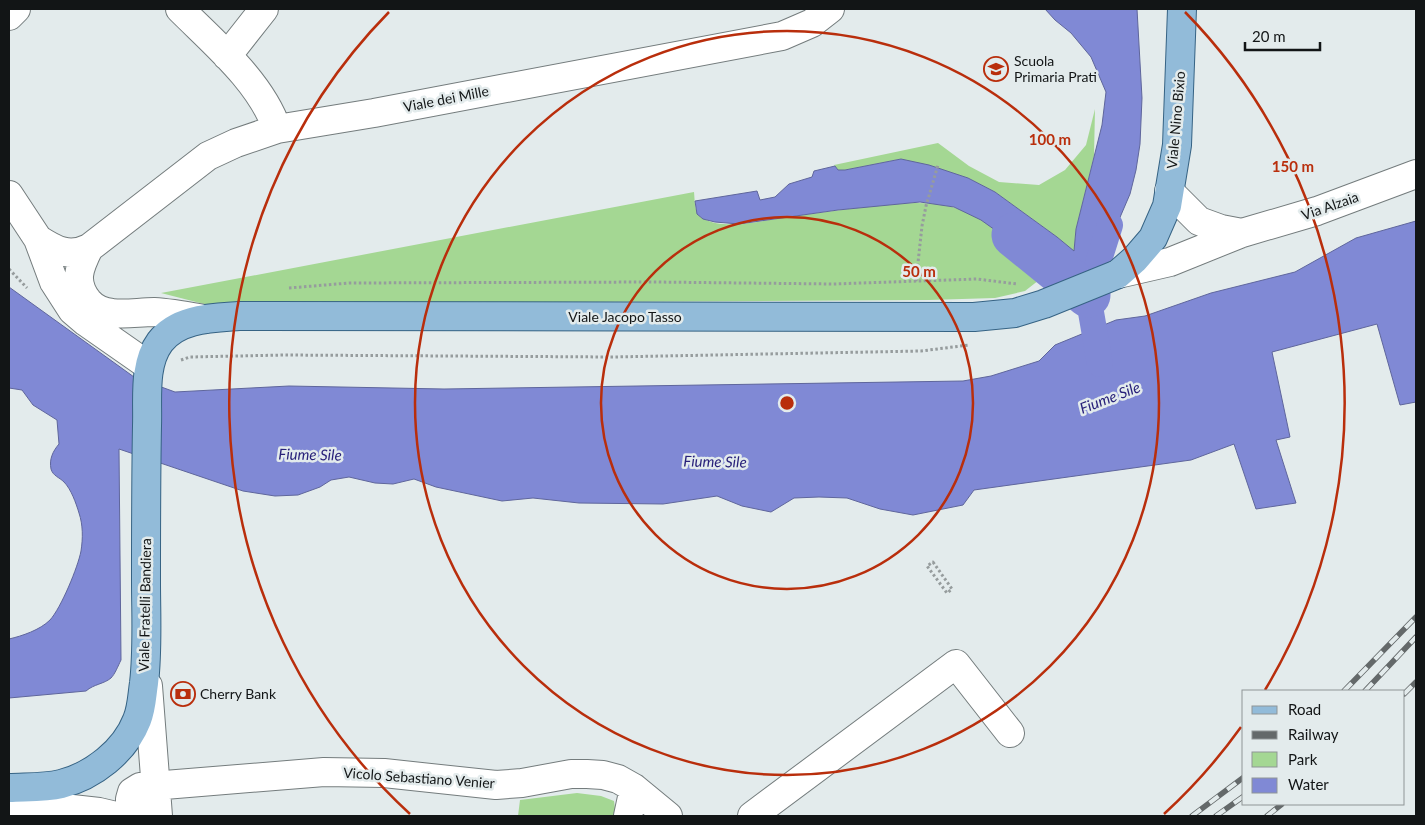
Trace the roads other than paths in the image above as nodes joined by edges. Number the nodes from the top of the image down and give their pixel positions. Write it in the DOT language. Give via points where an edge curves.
graph roads {
  1 [pos="16,9"];
  2 [pos="180,9"];
  3 [pos="264,9"];
  4 [pos="830,9"];
  5 [pos="1182,9"];
  6 [pos="9,16"];
  7 [pos="227,56"];
  8 [pos="277,129"];
  9 [pos="1416,174"];
  10 [pos="1169,191"];
  11 [pos="9,195"];
  12 [pos="1242,233"];
  13 [pos="38,239"];
  14 [pos="89,248"];
  15 [pos="1118,274"];
  16 [pos="204,319"];
  17 [pos="149,366"];
  18 [pos="147,656"];
  19 [pos="1010,733"];
  20 [pos="9,788"];
  21 [pos="634,788"];
  22 [pos="9,802"];
  23 [pos="157,802"];
  24 [pos="119,813"];
  25 [pos="628,816"];
  26 [pos="668,816"];
  27 [pos="752,816"];
  1 -- 6 [label="street"];
  2 -- 7 [label="street"];
  3 -- 7 [label="street"];
  4 -- 8 [label="street, Viale dei Mille" via="812,23 782,36"];
  5 -- 10 [label="main road, Viale Nino Bixio" via="1177,145"];
  7 -- 8 [label="street" via="260,94"];
  8 -- 14 [label="street, Viale dei Mille" via="208,156"];
  9 -- 12 [label="street, Via Alzaia" via="1318,212"];
  10 -- 12 [label="street, Via Alzaia" via="1199,221"];
  10 -- 15 [label="main road, Viale Nino Bixio" via="1167,206 1153,238"];
  11 -- 13 [label="street"];
  12 -- 15 [label="street, Via Alzaia" via="1170,262"];
  13 -- 14 [label="street" via="62,253 81,253"];
  13 -- 17 [label="street" via="54,282 72,310"];
  14 -- 16 [label="street, Viale Jacopo Tasso" via="81,263 78,280 80,290 100,310 111,313 154,312"];
  15 -- 16 [label="main road, Viale Jacopo Tasso" via="1015,313 974,317 240,316"];
  16 -- 17 [label="main road, Viale Jacopo Tasso" via="183,324 167,334 151,356"];
  17 -- 18 [label="main road, Viale Fratelli Bandiera"];
  18 -- 20 [label="main road, Viale Fratelli Bandiera" via="137,721 105,762 62,784"];
  18 -- 23 [label="street"];
  19 -- 27 [label="street" via="956,664"];
  21 -- 23 [label="street, Vicolo Sebastiano Venier" via="618,779 587,774 496,785 384,773 324,772"];
  21 -- 25 [label="street"];
  21 -- 26 [label="street, Vicolo Sebastiano Venier"];
  22 -- 24 [label="street"];
  23 -- 24 [label="street, Vicolo Sebastiano Venier" via="140,787 132,792"];
}
